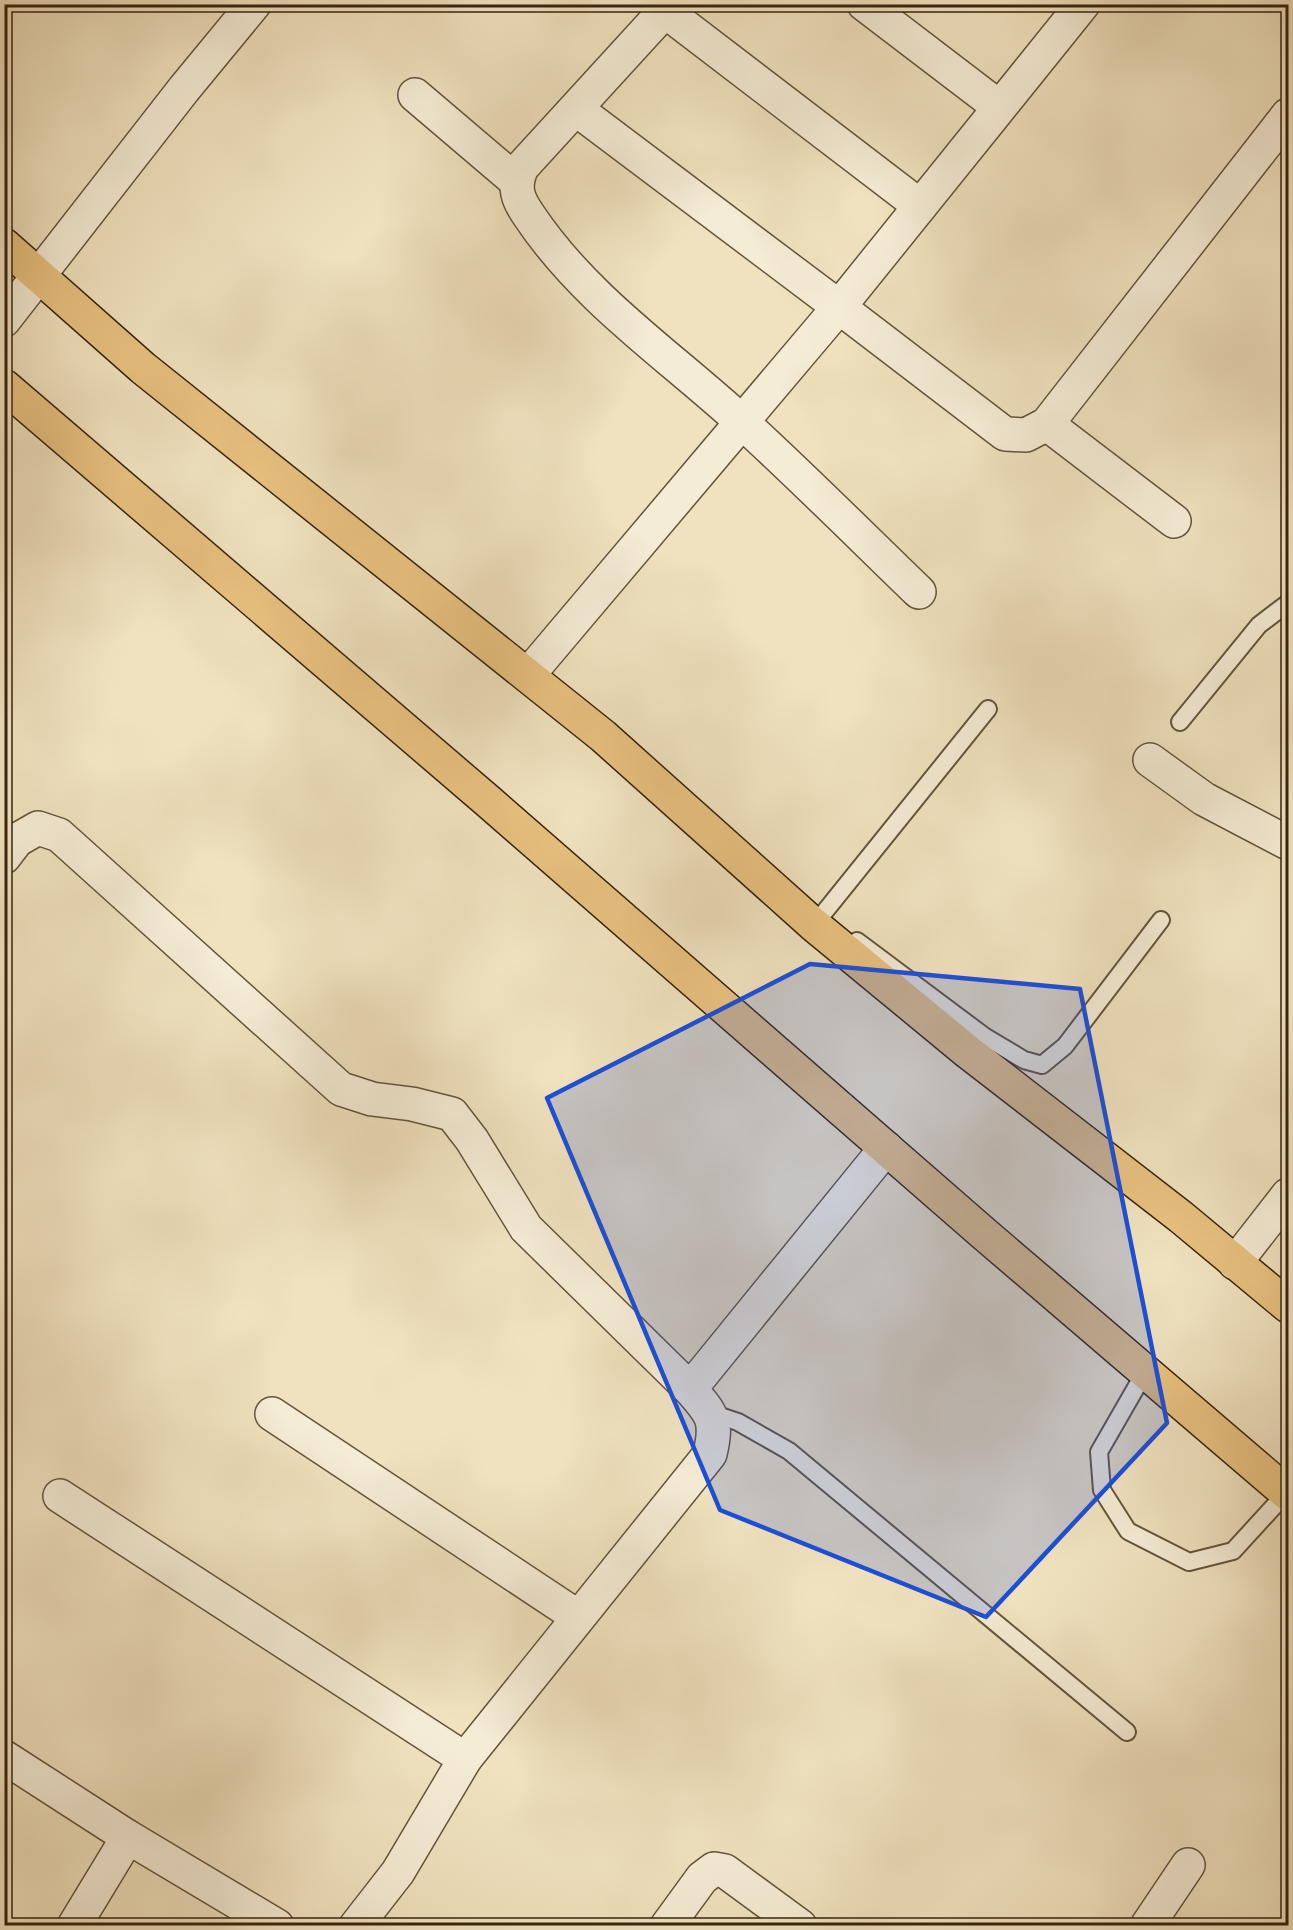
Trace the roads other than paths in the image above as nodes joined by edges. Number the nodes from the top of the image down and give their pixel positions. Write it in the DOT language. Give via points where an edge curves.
graph roads {
  1 [pos="254,4"];
  2 [pos="864,4"];
  3 [pos="1083,5"];
  4 [pos="668,8"];
  5 [pos="415,95"];
  6 [pos="999,107"];
  7 [pos="576,109"];
  8 [pos="1288,115"];
  9 [pos="516,181"];
  10 [pos="920,206"];
  11 [pos="4,245"];
  12 [pos="39,275"];
  13 [pos="839,307"];
  14 [pos="4,320"];
  15 [pos="4,386"];
  16 [pos="741,422"];
  17 [pos="1047,424"];
  18 [pos="1174,521"];
  19 [pos="919,592"];
  20 [pos="1288,603"];
  21 [pos="528,675"];
  22 [pos="988,709"];
  23 [pos="1180,722"];
  24 [pos="1149,760"];
  25 [pos="1288,843"];
  26 [pos="4,857"];
  27 [pos="819,920"];
  28 [pos="1161,920"];
  29 [pos="886,1148"];
  30 [pos="1288,1194"];
  31 [pos="1235,1263"];
  32 [pos="1288,1306"];
  33 [pos="1145,1372"];
  34 [pos="700,1401"];
  35 [pos="272,1414"];
  36 [pos="1288,1493"];
  37 [pos="60,1496"];
  38 [pos="578,1617"];
  39 [pos="1128,1732"];
  40 [pos="4,1756"];
  41 [pos="465,1759"];
  42 [pos="128,1837"];
  43 [pos="1188,1865"];
  44 [pos="74,1926"];
  45 [pos="277,1926"];
  46 [pos="356,1926"];
  47 [pos="667,1926"];
  48 [pos="800,1926"];
  49 [pos="1147,1926"];
  1 -- 12 [label="street"];
  2 -- 6 [label="street"];
  3 -- 6 [label="street"];
  4 -- 7 [label="street"];
  4 -- 10 [label="street"];
  5 -- 9 [label="street"];
  6 -- 10 [label="street"];
  7 -- 9 [label="street" via="522,167"];
  7 -- 13 [label="street"];
  8 -- 17 [label="street"];
  9 -- 16 [label="street" via="529,216 566,264"];
  10 -- 13 [label="street"];
  11 -- 12 [label="main road"];
  12 -- 14 [label="street"];
  12 -- 21 [label="main road" via="143,368"];
  13 -- 16 [label="street"];
  13 -- 17 [label="street" via="1005,434 1026,435"];
  15 -- 29 [label="main road"];
  16 -- 19 [label="street"];
  16 -- 21 [label="street"];
  17 -- 18 [label="street"];
  20 -- 23 [label="lane" via="1259,625"];
  21 -- 27 [label="main road"];
  22 -- 27 [label="lane"];
  24 -- 25 [label="street" via="1204,799"];
  26 -- 34 [label="street" via="17,840 38,828 59,835 341,1089 452,1114 526,1228"];
  27 -- 28 [label="lane" via="984,1036 1024,1060 1042,1065 1065,1046"];
  27 -- 31 [label="main road" via="968,1052"];
  29 -- 33 [label="main road"];
  29 -- 34 [label="street"];
  30 -- 31 [label="street"];
  31 -- 32 [label="main road"];
  33 -- 36 [label="main road"];
  33 -- 36 [label="lane" via="1100,1452 1102,1490 1128,1532 1189,1562 1233,1551"];
  34 -- 38 [label="street" via="714,1435 710,1454"];
  34 -- 39 [label="lane" via="789,1451"];
  35 -- 38 [label="street"];
  37 -- 41 [label="street"];
  38 -- 41 [label="street"];
  40 -- 42 [label="street"];
  41 -- 46 [label="street" via="398,1872"];
  42 -- 44 [label="street"];
  42 -- 45 [label="street"];
  43 -- 49 [label="street"];
  47 -- 48 [label="street" via="702,1878 714,1869 725,1871"];
}
